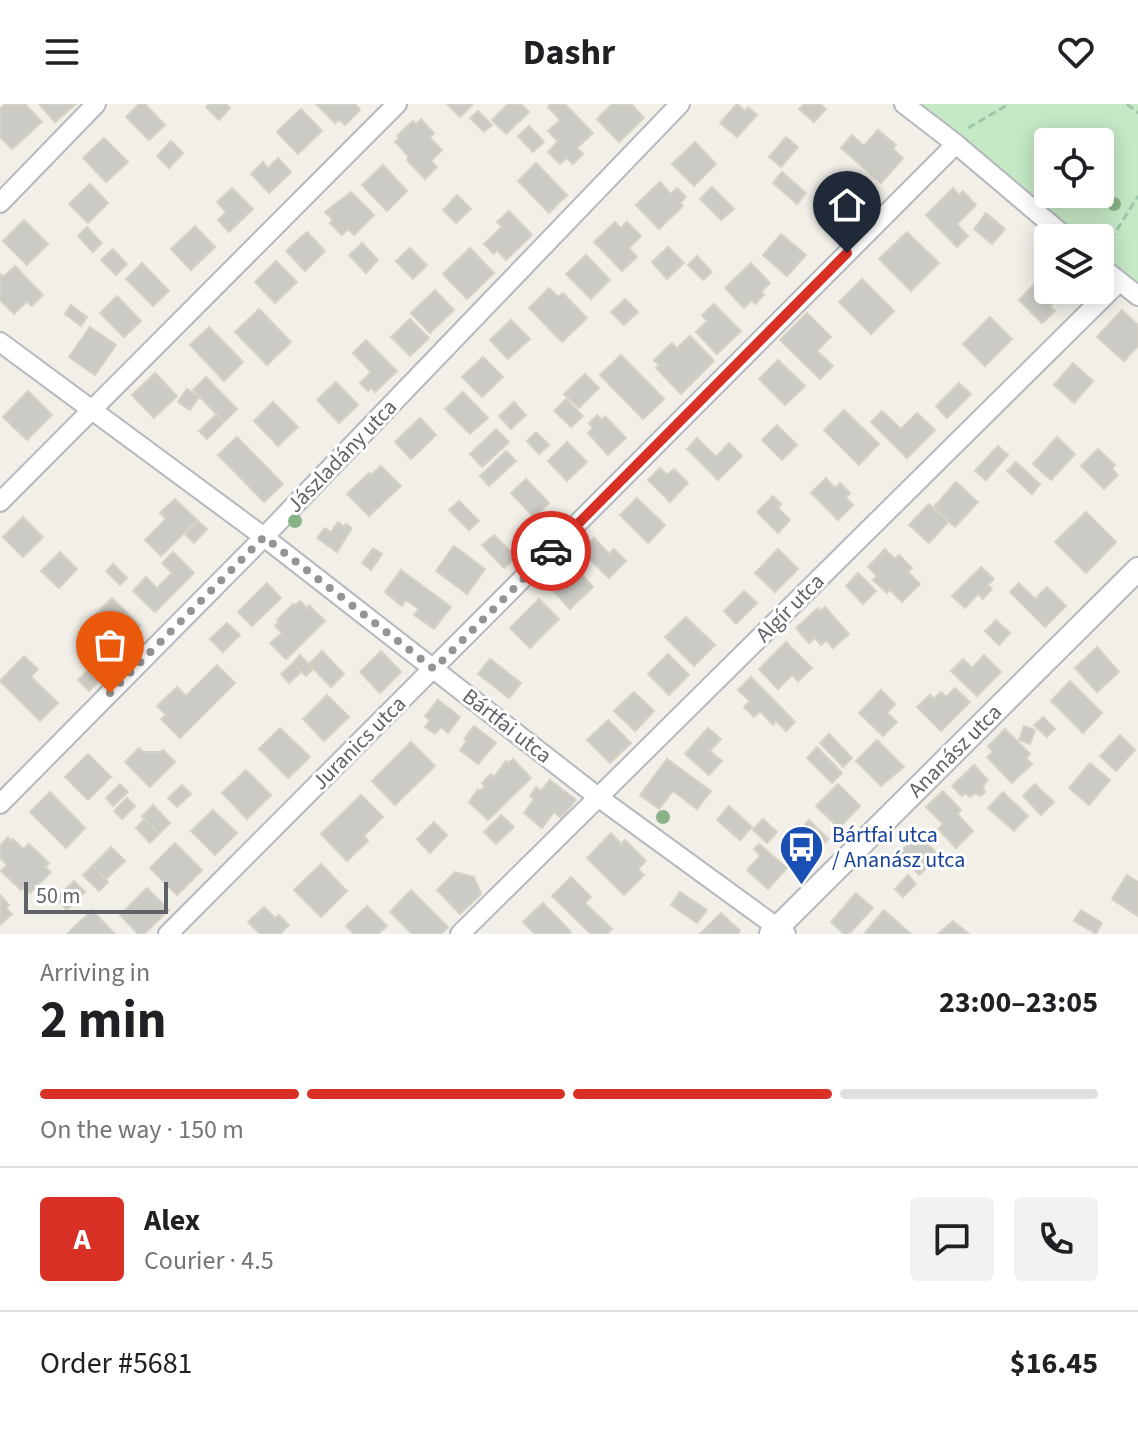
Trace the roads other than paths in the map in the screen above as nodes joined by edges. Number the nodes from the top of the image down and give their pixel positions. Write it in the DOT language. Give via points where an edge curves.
graph roads {
  1 [pos="96,104"];
  2 [pos="397,104"];
  3 [pos="680,104"];
  4 [pos="904,104"];
  5 [pos="954,143"];
  6 [pos="0,203"];
  7 [pos="1050,224"];
  8 [pos="1114,278"];
  9 [pos="1119,282"];
  10 [pos="1138,296"];
  11 [pos="0,342"];
  12 [pos="92,410"];
  13 [pos="0,502"];
  14 [pos="264,537"];
  15 [pos="1138,569"];
  16 [pos="434,669"];
  17 [pos="598,797"];
  18 [pos="0,804"];
  19 [pos="778,932"];
  20 [pos="168,934"];
  21 [pos="460,934"];
  1 -- 6 [label="street"];
  2 -- 12 [label="street"];
  3 -- 14 [label="street, Jászladány utca"];
  4 -- 5 [label="street"];
  5 -- 7 [label="street"];
  5 -- 16 [label="street, Juranics utca"];
  8 -- 9 [label="street"];
  9 -- 10 [label="street"];
  9 -- 17 [label="street, Algír utca"];
  11 -- 12 [label="street, Bártfai utca"];
  12 -- 13 [label="street"];
  12 -- 14 [label="street, Bártfai utca"];
  14 -- 16 [label="street, Bártfai utca"];
  14 -- 18 [label="street, Jászladány utca"];
  15 -- 19 [label="street, Ananász utca"];
  16 -- 17 [label="street, Bártfai utca"];
  16 -- 20 [label="street, Juranics utca"];
  17 -- 19 [label="street, Bártfai utca"];
  17 -- 21 [label="street, Algír utca"];
}
